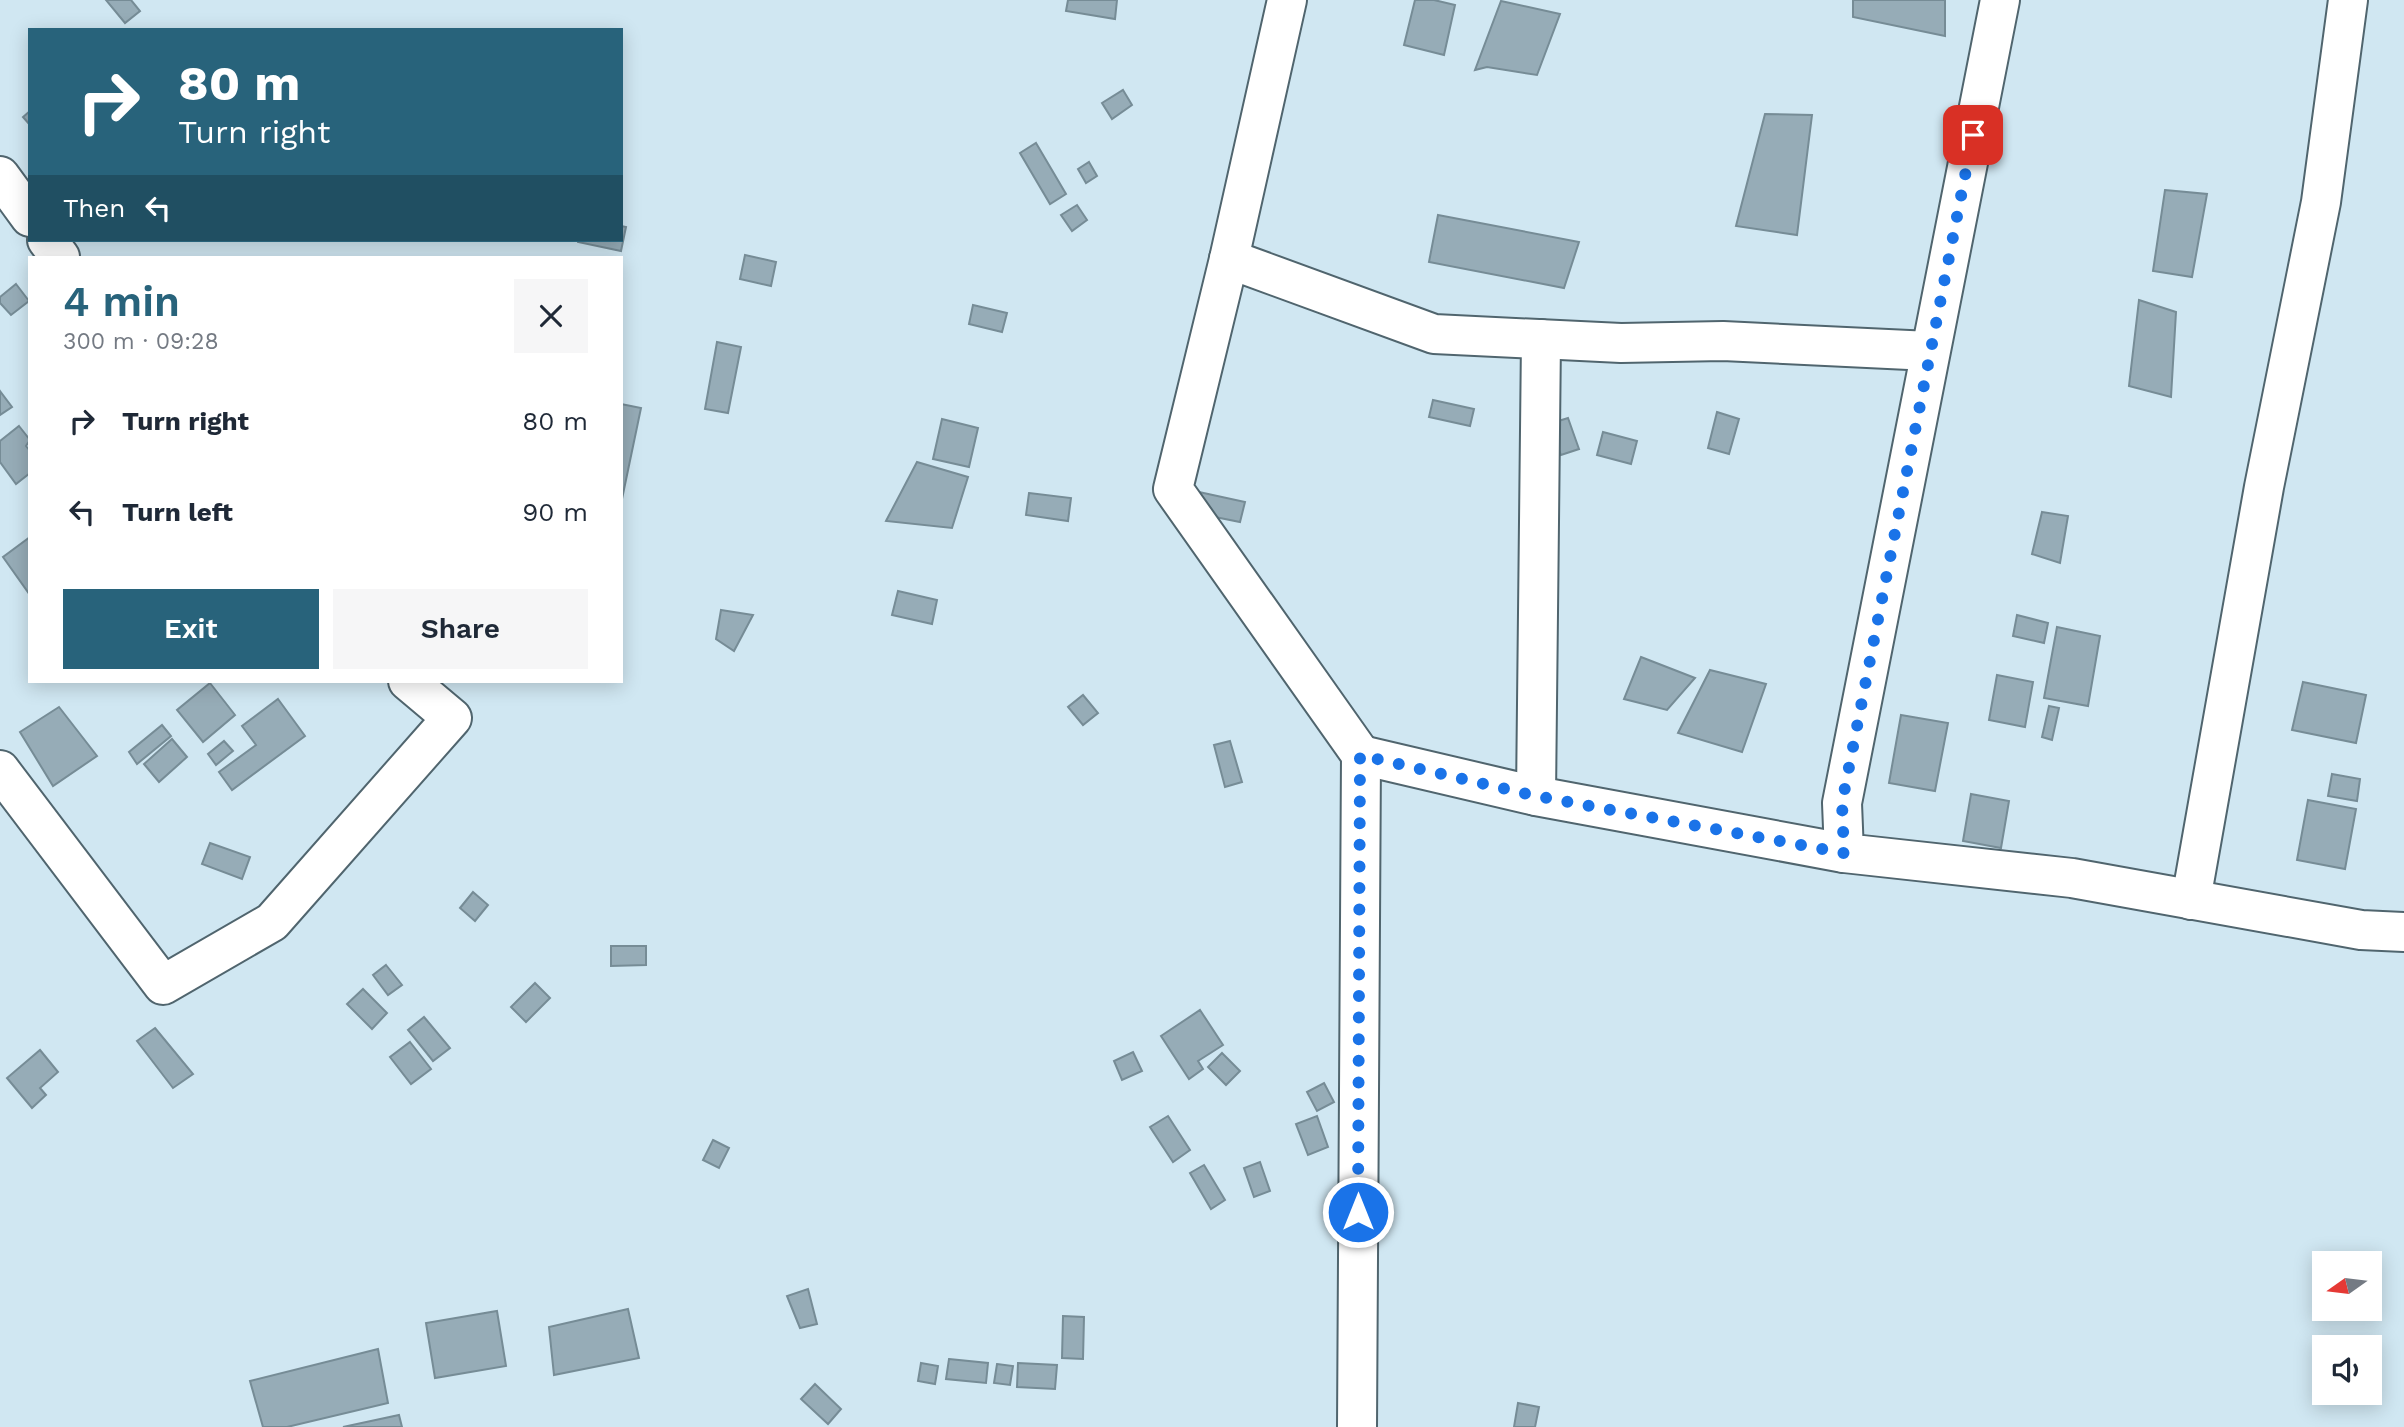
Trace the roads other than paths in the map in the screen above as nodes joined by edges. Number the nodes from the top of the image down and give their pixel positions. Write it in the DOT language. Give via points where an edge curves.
graph roads {
  1 [pos="1287,0"];
  2 [pos="2000,0"];
  3 [pos="2348,0"];
  4 [pos="0,176"];
  5 [pos="28,213"];
  6 [pos="49,242"];
  7 [pos="59,256"];
  8 [pos="1229,259"];
  9 [pos="1541,339"];
  10 [pos="1930,351"];
  11 [pos="410,683"];
  12 [pos="1360,755"];
  13 [pos="0,770"];
  14 [pos="1536,796"];
  15 [pos="1844,853"];
  16 [pos="2191,900"];
  17 [pos="2404,932"];
  18 [pos="1357,1427"];
  1 -- 8 [label="street"];
  2 -- 10 [label="street"];
  3 -- 16 [label="street" via="2321,202 2264,487"];
  4 -- 5 [label="street"];
  6 -- 7 [label="street"];
  8 -- 9 [label="street" via="1434,334"];
  8 -- 12 [label="street" via="1173,489"];
  9 -- 10 [label="street" via="1723,341"];
  9 -- 14 [label="street"];
  10 -- 15 [label="street" via="1842,803"];
  11 -- 13 [label="street" via="452,718 272,922 163,985"];
  12 -- 14 [label="street"];
  12 -- 18 [label="street"];
  14 -- 15 [label="street"];
  15 -- 16 [label="street" via="2072,878"];
  16 -- 17 [label="street" via="2361,930"];
}
